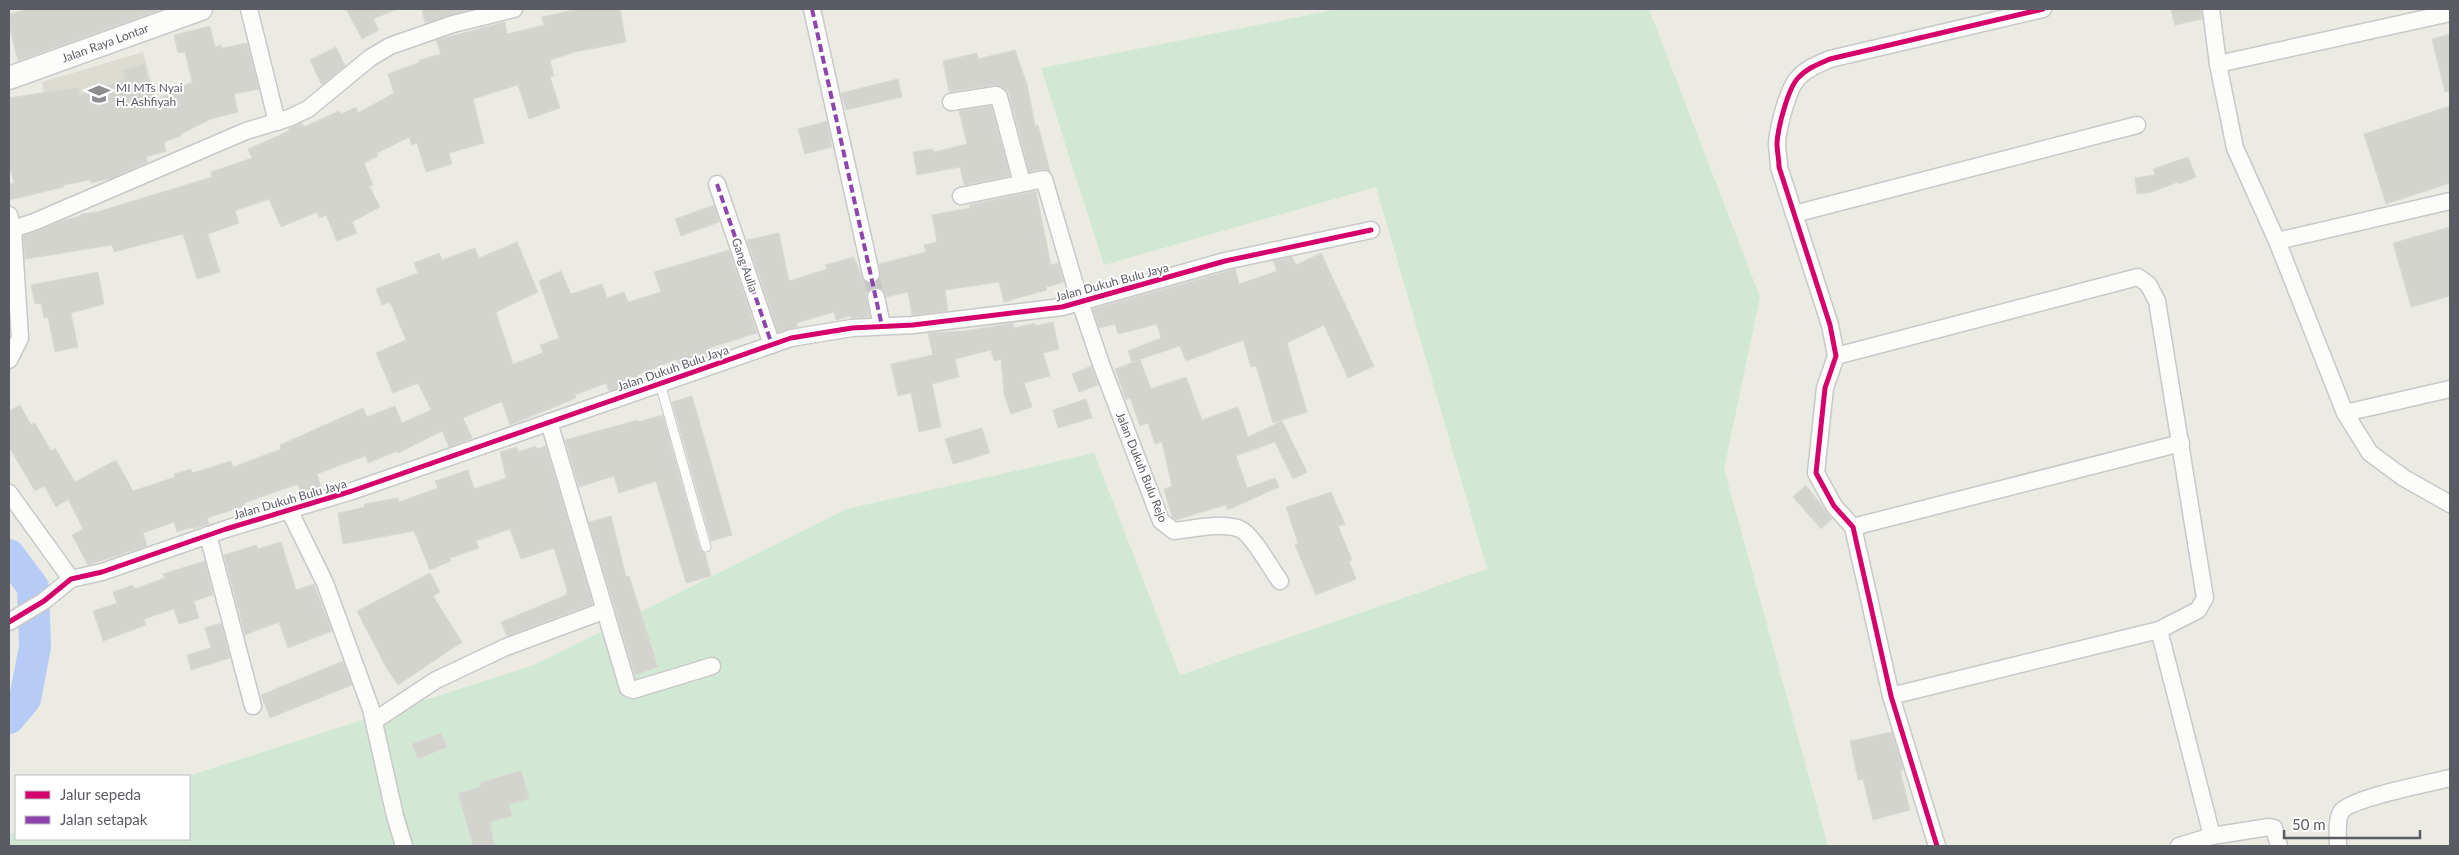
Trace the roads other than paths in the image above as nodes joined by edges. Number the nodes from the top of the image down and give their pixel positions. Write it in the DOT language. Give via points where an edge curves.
graph roads {
  1 [pos="201,9"];
  2 [pos="249,9"];
  3 [pos="514,9"];
  4 [pos="812,9"];
  5 [pos="2043,9"];
  6 [pos="2211,9"];
  7 [pos="2450,13"];
  8 [pos="2218,64"];
  9 [pos="9,78"];
  10 [pos="950,102"];
  11 [pos="277,122"];
  12 [pos="2137,125"];
  13 [pos="1022,183"];
  14 [pos="717,184"];
  15 [pos="962,196"];
  16 [pos="2450,201"];
  17 [pos="1794,214"];
  18 [pos="11,222"];
  19 [pos="1371,230"];
  20 [pos="2277,241"];
  21 [pos="871,274"];
  22 [pos="876,297"];
  23 [pos="1080,302"];
  24 [pos="882,326"];
  25 [pos="772,345"];
  26 [pos="1836,356"];
  27 [pos="9,360"];
  28 [pos="660,383"];
  29 [pos="2450,389"];
  30 [pos="2345,413"];
  31 [pos="549,422"];
  32 [pos="2181,443"];
  33 [pos="9,493"];
  34 [pos="2450,504"];
  35 [pos="289,510"];
  36 [pos="1853,527"];
  37 [pos="208,535"];
  38 [pos="706,547"];
  39 [pos="71,579"];
  40 [pos="1280,581"];
  41 [pos="604,611"];
  42 [pos="13,619"];
  43 [pos="2159,630"];
  44 [pos="712,666"];
  45 [pos="1891,696"];
  46 [pos="253,706"];
  47 [pos="374,721"];
  48 [pos="2450,778"];
  49 [pos="2212,836"];
  50 [pos="404,846"];
  51 [pos="1937,846"];
  52 [pos="2179,846"];
  53 [pos="2279,846"];
  54 [pos="2338,846"];
  1 -- 9 [label="street, Jalan Raya Lontar"];
  2 -- 11 [label="street"];
  3 -- 11 [label="street" via="452,24 390,46 370,58 308,109"];
  4 -- 21 [label="street"];
  5 -- 17 [label="street" via="1830,59 1798,77 1781,121 1777,143 1779,167"];
  6 -- 8 [label="street"];
  7 -- 8 [label="street"];
  8 -- 20 [label="street" via="2235,148"];
  10 -- 13 [label="street" via="999,97"];
  11 -- 18 [label="street" via="246,131 34,222"];
  12 -- 17 [label="street"];
  13 -- 15 [label="street"];
  13 -- 23 [label="street, Jalan Dukuh Bulu Rejo" via="1042,178 1046,181"];
  14 -- 25 [label="street, Gang Aulia"];
  16 -- 20 [label="street"];
  17 -- 26 [label="street" via="1828,316"];
  18 -- 27 [label="street" via="20,338"];
  19 -- 23 [label="street, Jalan Dukuh Bulu Jaya" via="1224,261"];
  20 -- 30 [label="street"];
  22 -- 24 [label="street"];
  23 -- 24 [label="street, Jalan Dukuh Bulu Jaya" via="1062,307"];
  23 -- 40 [label="street, Jalan Dukuh Bulu Rejo" via="1161,521 1174,531 1229,526 1241,530"];
  24 -- 25 [label="street, Jalan Dukuh Bulu Jaya" via="822,332"];
  25 -- 28 [label="street, Jalan Dukuh Bulu Jaya"];
  26 -- 32 [label="street" via="2138,276 2148,284 2157,301"];
  26 -- 36 [label="street" via="1825,388 1816,473 1824,492"];
  28 -- 31 [label="street, Jalan Dukuh Bulu Jaya"];
  28 -- 38 [label="lane"];
  29 -- 30 [label="street"];
  30 -- 34 [label="street" via="2370,453 2404,478"];
  31 -- 35 [label="street, Jalan Dukuh Bulu Jaya"];
  31 -- 41 [label="street"];
  32 -- 36 [label="street"];
  32 -- 43 [label="street" via="2205,598 2198,610"];
  33 -- 39 [label="street"];
  35 -- 37 [label="street, Jalan Dukuh Bulu Jaya"];
  35 -- 47 [label="street" via="325,583"];
  36 -- 45 [label="street"];
  37 -- 39 [label="street, Jalan Dukuh Bulu Jaya" via="102,572"];
  37 -- 46 [label="street"];
  39 -- 42 [label="street, Jalan Dukuh Bulu Jaya" via="44,601"];
  41 -- 44 [label="street" via="630,690"];
  41 -- 47 [label="street" via="506,647 445,676"];
  43 -- 45 [label="street"];
  43 -- 49 [label="street"];
  45 -- 51 [label="street"];
  47 -- 50 [label="street" via="394,816"];
  48 -- 54 [label="street" via="2362,799 2346,806 2340,814"];
  49 -- 52 [label="street"];
  49 -- 53 [label="street" via="2269,826 2274,828"];
}
